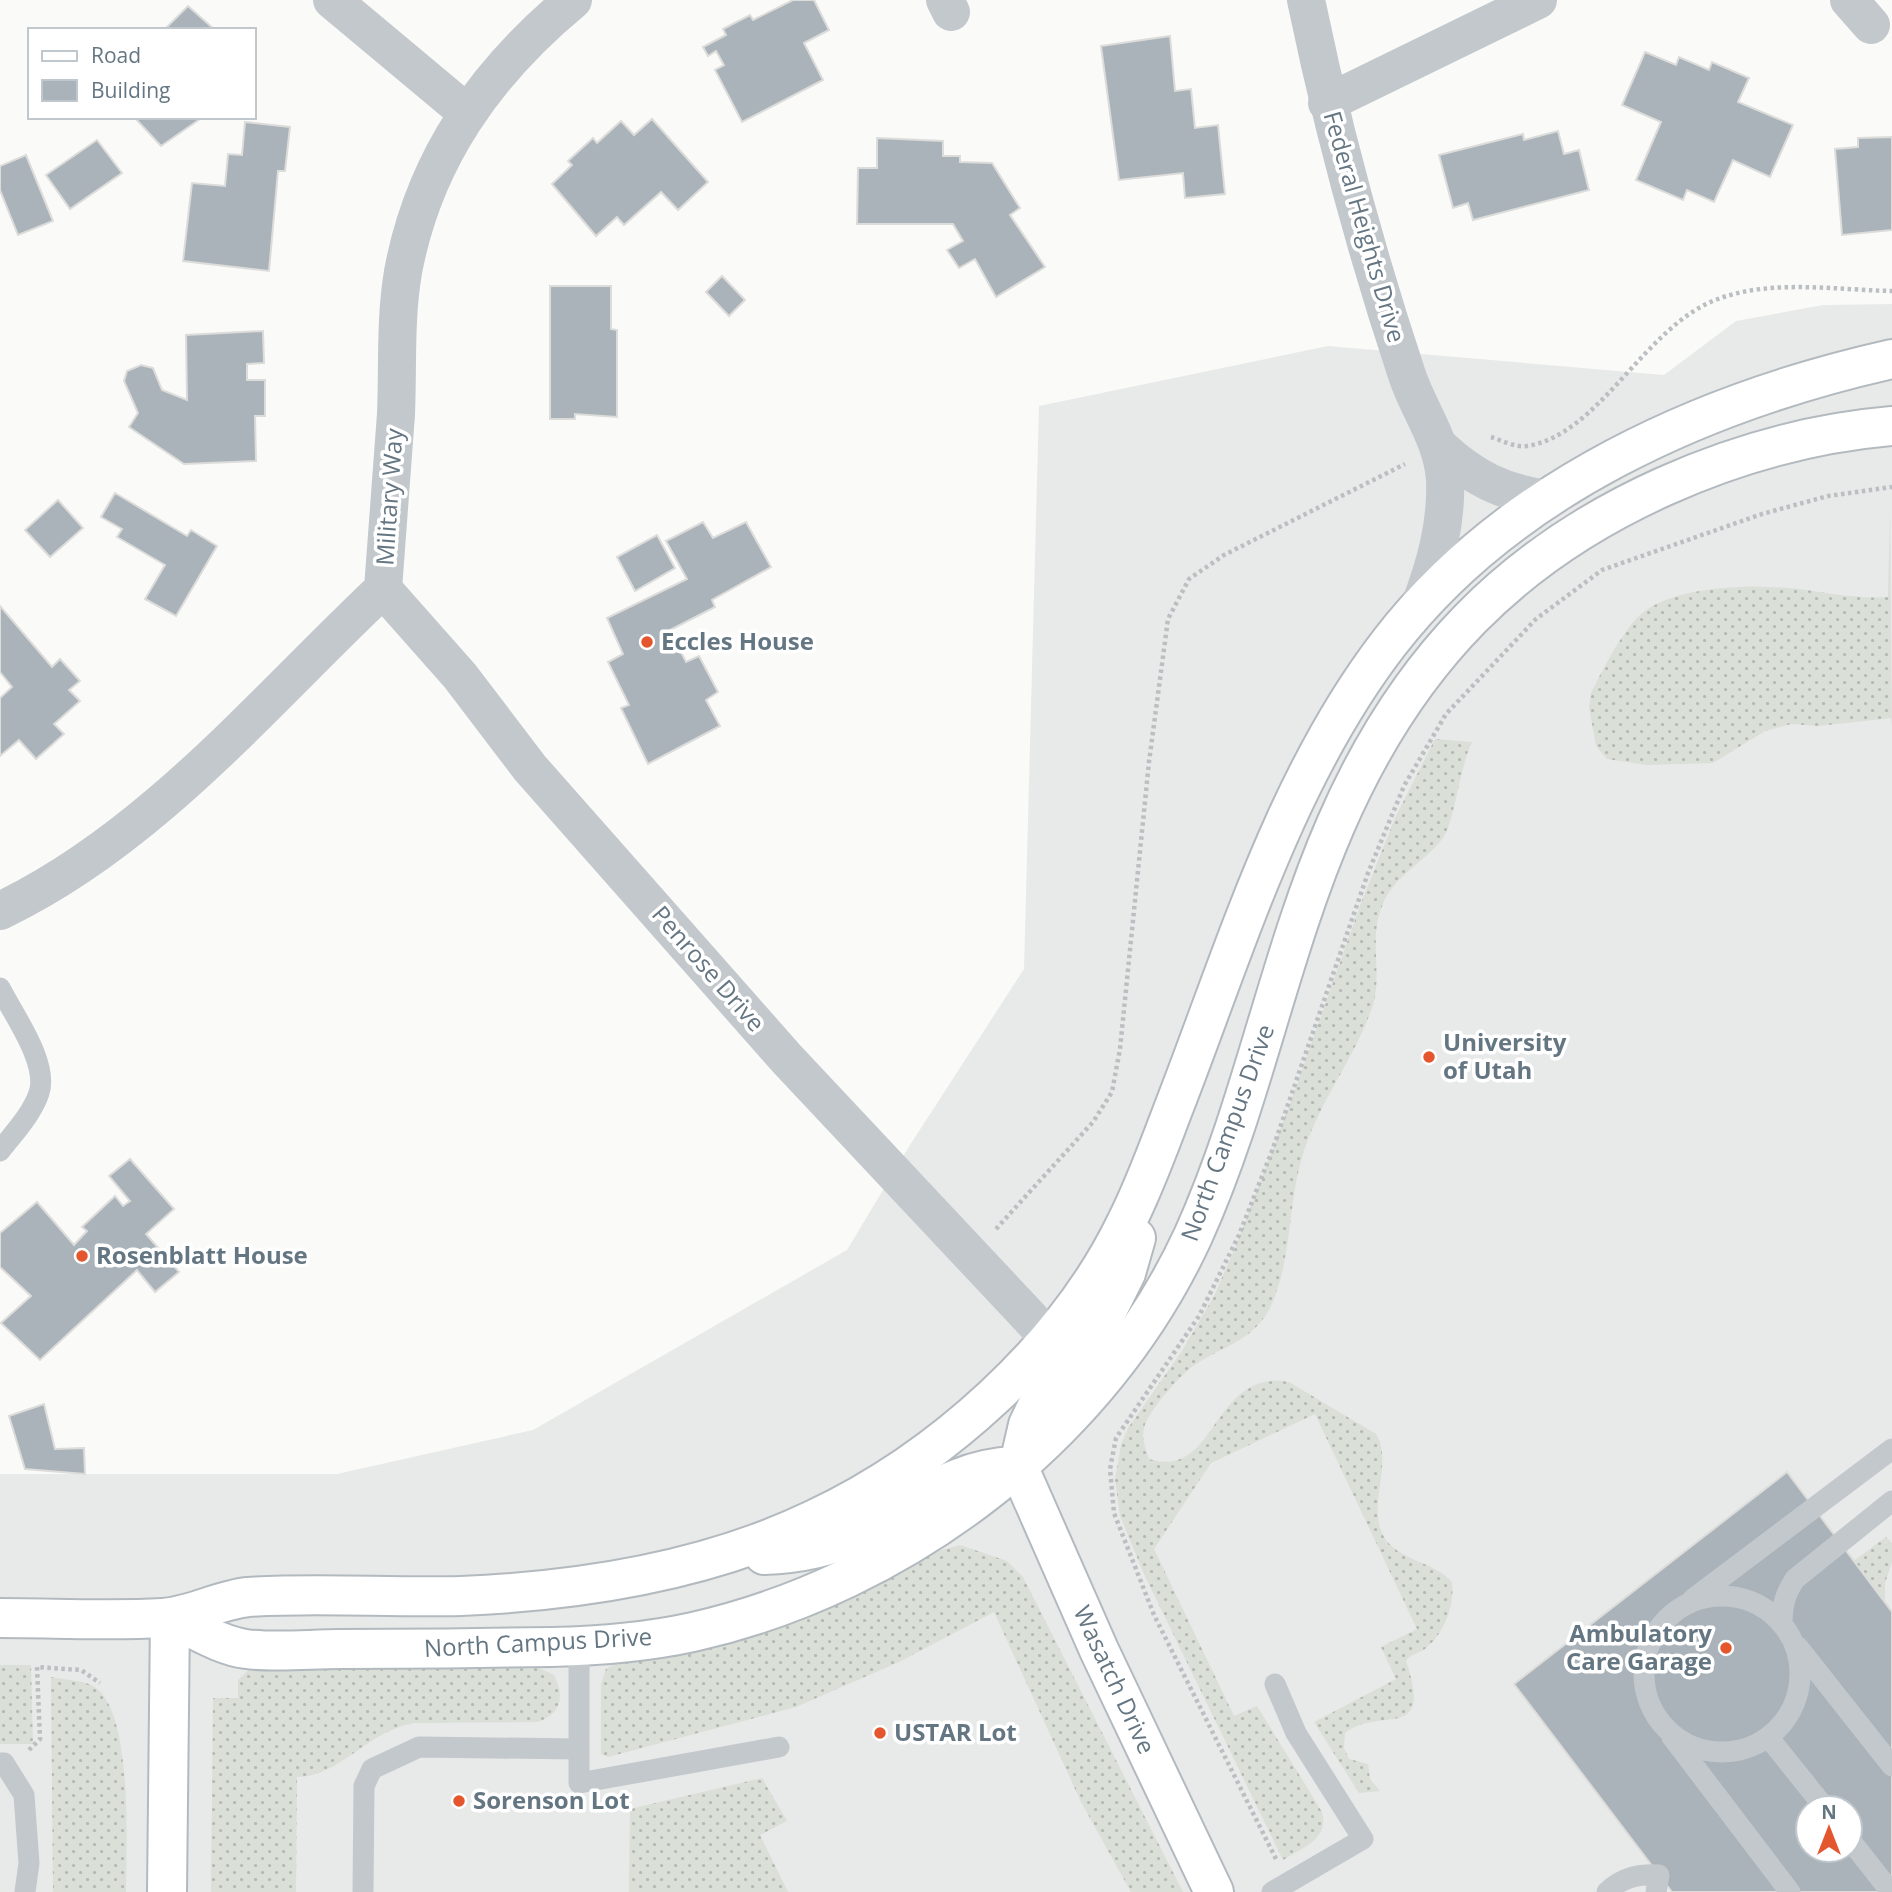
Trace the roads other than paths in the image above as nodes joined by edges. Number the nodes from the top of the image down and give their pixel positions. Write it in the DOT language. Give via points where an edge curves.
graph roads {
  1 [pos="332,0"];
  2 [pos="573,0"];
  3 [pos="1306,0"];
  4 [pos="1538,0"];
  5 [pos="1327,103"];
  6 [pos="466,112"];
  7 [pos="1892,359"];
  8 [pos="1892,426"];
  9 [pos="1441,448"];
  10 [pos="1547,499"];
  11 [pos="383,589"];
  12 [pos="1419,608"];
  13 [pos="0,911"];
  14 [pos="0,988"];
  15 [pos="0,1151"];
  16 [pos="1141,1189"];
  17 [pos="1048,1337"];
  18 [pos="1892,1449"];
  19 [pos="1018,1466"];
  20 [pos="1892,1502"];
  21 [pos="730,1553"];
  22 [pos="1677,1610"];
  23 [pos="0,1618"];
  24 [pos="170,1618"];
  25 [pos="1788,1632"];
  26 [pos="579,1646"];
  27 [pos="1275,1684"];
  28 [pos="1662,1724"];
  29 [pos="1769,1738"];
  30 [pos="779,1747"];
  31 [pos="578,1749"];
  32 [pos="1892,1766"];
  33 [pos="5,1768"];
  34 [pos="1814,1794"];
  35 [pos="1864,1858"];
  36 [pos="25,1892"];
  37 [pos="167,1892"];
  38 [pos="363,1892"];
  39 [pos="1214,1892"];
  40 [pos="1272,1892"];
  41 [pos="1607,1892"];
  42 [pos="1656,1892"];
  43 [pos="1790,1892"];
  44 [pos="1891,1892"];
  1 -- 6 [label="street"];
  2 -- 6 [label="street, Military Way" via="502,66"];
  3 -- 5 [label="street, Federal Heights Drive"];
  4 -- 5 [label="street"];
  5 -- 9 [label="street, Federal Heights Drive" via="1407,378"];
  6 -- 11 [label="street, Military Way" via="436,163 403,271"];
  7 -- 10 [label="main road, North Campus Drive" via="1771,391 1706,416"];
  8 -- 19 [label="main road, North Campus Drive" via="1794,442 1705,471 1644,498 1574,537 1519,576 1438,654 1383,732 1334,829 1216,1178 1176,1269 1132,1340 1097,1385"];
  9 -- 10 [label="street, Federal Heights Drive" via="1491,485"];
  9 -- 12 [label="street, Federal Heights Drive" via="1445,479 1441,535"];
  10 -- 12 [label="main road, North Campus Drive" via="1457,569"];
  11 -- 13 [label="street, Military Way" via="136,822 79,866"];
  11 -- 17 [label="street, Penrose Drive" via="585,831 787,1059"];
  12 -- 16 [label="main road, North Campus Drive" via="1364,678 1288,815"];
  14 -- 15 [label="lane" via="41,1076 30,1112"];
  16 -- 17 [label="main road, North Campus Drive" via="1108,1257"];
  16 -- 19 [label="main road" via="1135,1245 1114,1302 1039,1402"];
  17 -- 21 [label="main road, North Campus Drive" via="979,1409 898,1472 810,1521"];
  18 -- 22 [label="lane"];
  19 -- 21 [label="main road" via="960,1475 860,1533 832,1544 779,1555"];
  19 -- 26 [label="main road, North Campus Drive" via="919,1538 813,1594 691,1633"];
  19 -- 39 [label="main road, Wasatch Drive"];
  20 -- 25 [label="lane" via="1795,1579 1782,1609"];
  21 -- 24 [label="main road, North Campus Drive" via="551,1590 459,1596 242,1598"];
  22 -- 25 [label="lane" via="1701,1599 1727,1596 1752,1602"];
  22 -- 28 [label="lane" via="1659,1628 1648,1651 1644,1677 1649,1702"];
  23 -- 24 [label="main road, North Campus Drive"];
  24 -- 26 [label="main road, North Campus Drive" via="242,1649"];
  24 -- 37 [label="main road"];
  25 -- 29 [label="lane" via="1800,1664 1799,1689 1791,1712"];
  25 -- 32 [label="lane"];
  26 -- 31 [label="lane"];
  27 -- 40 [label="lane" via="1296,1733 1363,1839"];
  28 -- 29 [label="lane" via="1682,1741 1705,1750 1730,1752"];
  28 -- 43 [label="lane"];
  29 -- 34 [label="lane"];
  30 -- 31 [label="lane" via="579,1783"];
  31 -- 38 [label="lane" via="419,1747 372,1769 364,1786"];
  33 -- 36 [label="lane" via="24,1795 29,1863"];
  35 -- 44 [label="lane"];
  41 -- 42 [label="lane" via="1627,1878 1647,1874 1659,1875"];
}
